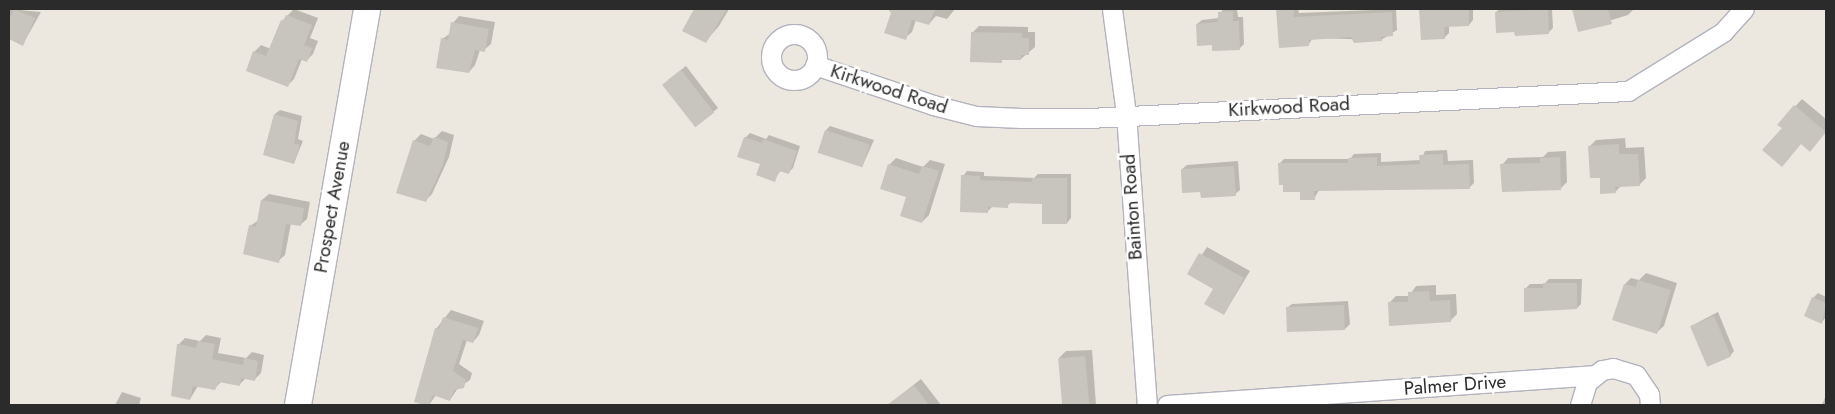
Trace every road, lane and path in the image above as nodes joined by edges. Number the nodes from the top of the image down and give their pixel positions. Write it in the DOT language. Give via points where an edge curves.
graph roads {
  1 [pos="367,9"];
  2 [pos="1112,9"];
  3 [pos="1744,9"];
  4 [pos="815,66"];
  5 [pos="1126,114"];
  6 [pos="1593,375"];
  7 [pos="298,405"];
  8 [pos="1147,405"];
  9 [pos="1167,405"];
  10 [pos="1580,405"];
  11 [pos="1650,405"];
  1 -- 7 [label="main road, Prospect Avenue"];
  2 -- 5 [label="street, Bainton Road"];
  3 -- 5 [label="street, Kirkwood Road" via="1723,32 1628,91"];
  4 -- 5 [label="street, Kirkwood Road" via="933,106 976,116 1089,118"];
  5 -- 8 [label="street, Bainton Road"];
  6 -- 9 [label="street, Palmer Drive"];
  6 -- 10 [label="street" via="1582,390"];
  6 -- 11 [label="street, Palmer Drive" via="1613,368 1636,374 1647,389"];
}
